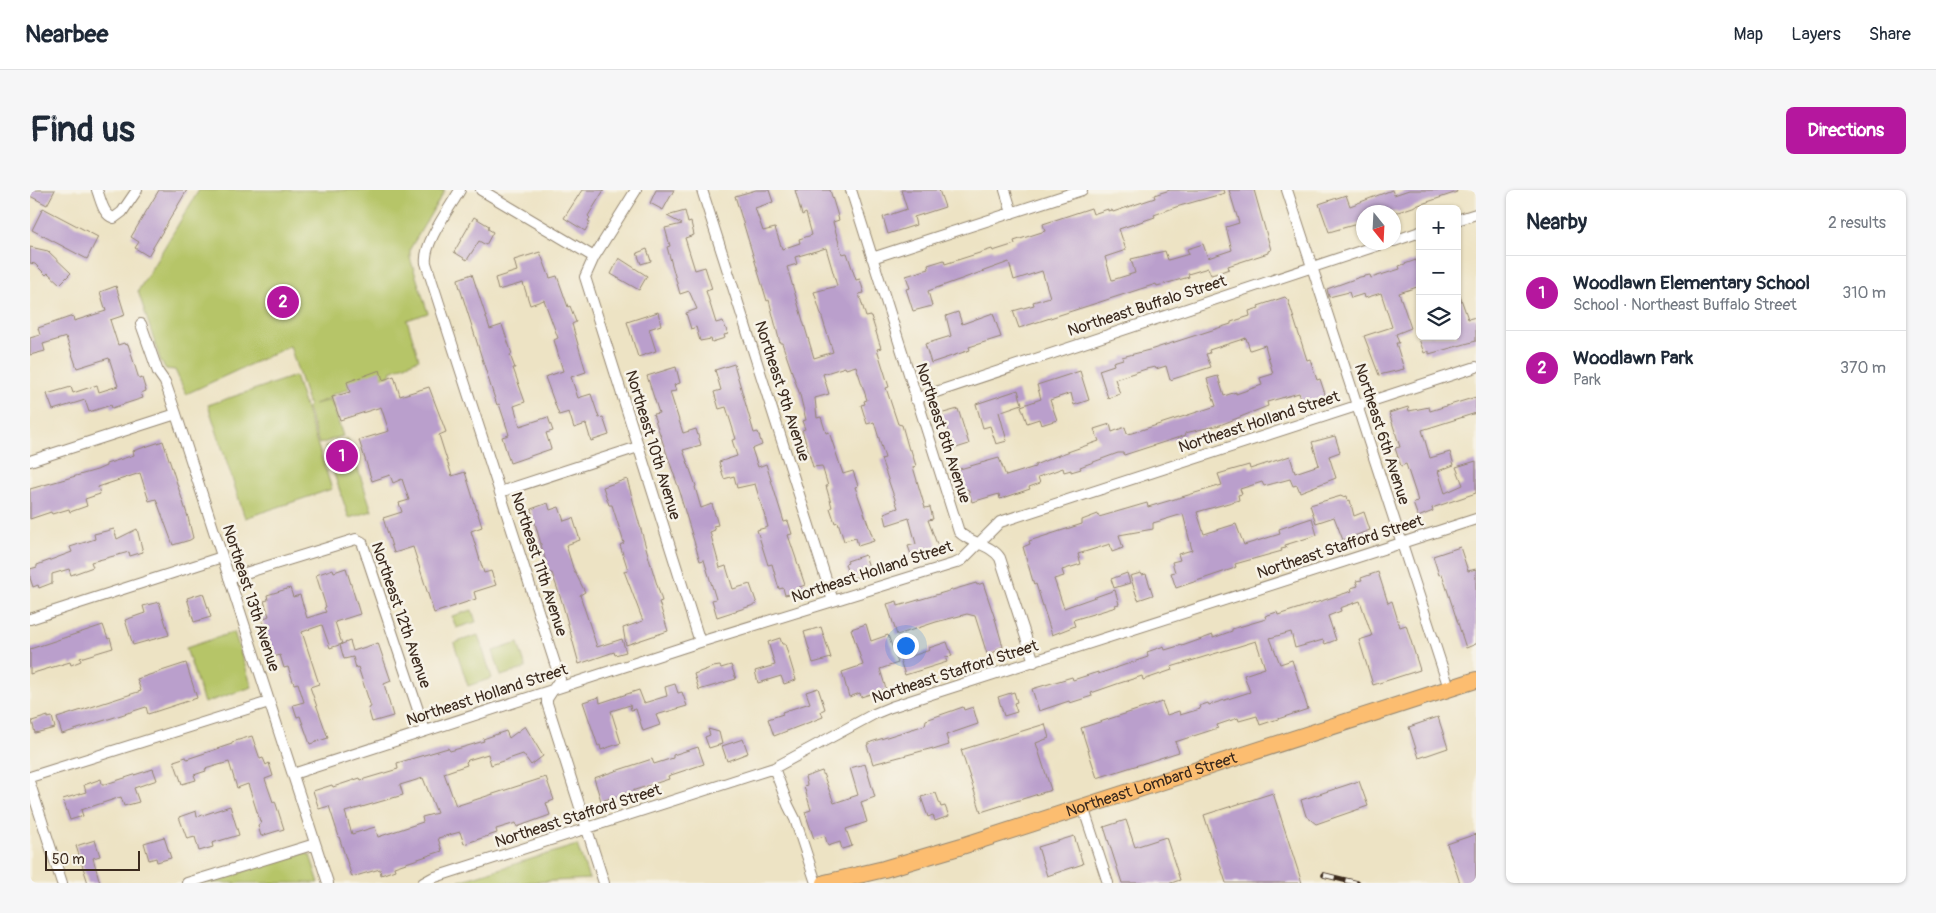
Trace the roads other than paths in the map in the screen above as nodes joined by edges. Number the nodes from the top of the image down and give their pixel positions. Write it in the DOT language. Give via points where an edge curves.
graph roads {
  1 [pos="98,190"];
  2 [pos="137,190"];
  3 [pos="460,190"];
  4 [pos="481,190"];
  5 [pos="636,190"];
  6 [pos="702,190"];
  7 [pos="851,190"];
  8 [pos="1005,190"];
  9 [pos="1082,190"];
  10 [pos="1287,190"];
  11 [pos="1012,213"];
  12 [pos="1476,214"];
  13 [pos="1461,219"];
  14 [pos="1416,233"];
  15 [pos="1401,239"];
  16 [pos="1365,250"];
  17 [pos="594,257"];
  18 [pos="872,258"];
  19 [pos="1312,268"];
  20 [pos="141,324"];
  21 [pos="1476,367"];
  22 [pos="916,399"];
  23 [pos="1357,405"];
  24 [pos="176,414"];
  25 [pos="638,447"];
  26 [pos="30,460"];
  27 [pos="500,492"];
  28 [pos="1476,519"];
  29 [pos="1402,542"];
  30 [pos="979,544"];
  31 [pos="222,557"];
  32 [pos="229,578"];
  33 [pos="833,601"];
  34 [pos="30,619"];
  35 [pos="700,642"];
  36 [pos="1034,662"];
  37 [pos="1476,680"];
  38 [pos="1449,688"];
  39 [pos="554,690"];
  40 [pos="269,702"];
  41 [pos="425,731"];
  42 [pos="774,768"];
  43 [pos="293,774"];
  44 [pos="30,776"];
  45 [pos="30,784"];
  46 [pos="1083,807"];
  47 [pos="587,829"];
  48 [pos="315,844"];
  49 [pos="62,883"];
  50 [pos="187,883"];
  51 [pos="328,883"];
  52 [pos="423,883"];
  53 [pos="604,883"];
  54 [pos="816,883"];
  55 [pos="825,883"];
  56 [pos="1108,883"];
  1 -- 2 [label="street" via="105,212 114,218"];
  3 -- 27 [label="street, Northeast 11th Avenue" via="425,257"];
  4 -- 17 [label="street"];
  5 -- 17 [label="street, Northeast 10th Avenue"];
  6 -- 33 [label="street, Northeast 9th Avenue"];
  7 -- 18 [label="street, Northeast 8th Avenue"];
  8 -- 11 [label="street"];
  9 -- 11 [label="street"];
  10 -- 19 [label="street, Northeast 6th Avenue"];
  11 -- 18 [label="street"];
  12 -- 13 [label="street"];
  14 -- 15 [label="street"];
  16 -- 19 [label="street, Northeast Buffalo Street"];
  17 -- 25 [label="street, Northeast 10th Avenue" via="585,277"];
  18 -- 22 [label="street, Northeast 8th Avenue"];
  19 -- 22 [label="street, Northeast Buffalo Street"];
  19 -- 23 [label="street, Northeast 6th Avenue"];
  20 -- 24 [label="street, Northeast 13th Avenue"];
  21 -- 23 [label="street, Northeast Holland Street"];
  22 -- 30 [label="street, Northeast 8th Avenue" via="959,532"];
  23 -- 29 [label="street, Northeast 6th Avenue"];
  23 -- 30 [label="street, Northeast Holland Street" via="1000,522"];
  24 -- 26 [label="street"];
  24 -- 31 [label="street, Northeast 13th Avenue"];
  25 -- 27 [label="street"];
  25 -- 35 [label="street, Northeast 10th Avenue"];
  27 -- 39 [label="street, Northeast 11th Avenue" via="560,679"];
  28 -- 29 [label="street, Northeast Stafford Street"];
  29 -- 36 [label="street, Northeast Stafford Street"];
  29 -- 38 [label="street, Northeast 6th Avenue"];
  30 -- 33 [label="street, Northeast Holland Street" via="956,563"];
  30 -- 36 [label="street, Northeast 8th Avenue" via="996,552 1000,558"];
  31 -- 32 [label="street, Northeast 13th Avenue"];
  31 -- 34 [label="street"];
  32 -- 40 [label="street, Northeast 13th Avenue"];
  32 -- 41 [label="street, Northeast 12th Avenue" via="356,538 362,542"];
  33 -- 35 [label="street, Northeast Holland Street"];
  35 -- 39 [label="street, Northeast Holland Street"];
  36 -- 42 [label="street, Northeast Stafford Street" via="874,714"];
  37 -- 38 [label="main road, Northeast Lombard Street"];
  38 -- 46 [label="main road, Northeast Lombard Street"];
  39 -- 41 [label="street, Northeast Holland Street"];
  39 -- 47 [label="street, Northeast 11th Avenue" via="547,703"];
  40 -- 43 [label="street, Northeast 13th Avenue"];
  40 -- 44 [label="street"];
  41 -- 43 [label="street, Northeast Holland Street"];
  42 -- 47 [label="street, Northeast Stafford Street"];
  42 -- 54 [label="street"];
  43 -- 48 [label="street, Northeast 13th Avenue"];
  45 -- 49 [label="street"];
  46 -- 55 [label="main road, Northeast Lombard Street" via="930,856"];
  46 -- 56 [label="street"];
  47 -- 52 [label="street, Northeast Stafford Street"];
  47 -- 53 [label="street, Northeast 11th Avenue"];
  48 -- 50 [label="street"];
  48 -- 51 [label="street, Northeast 13th Avenue"];
}
